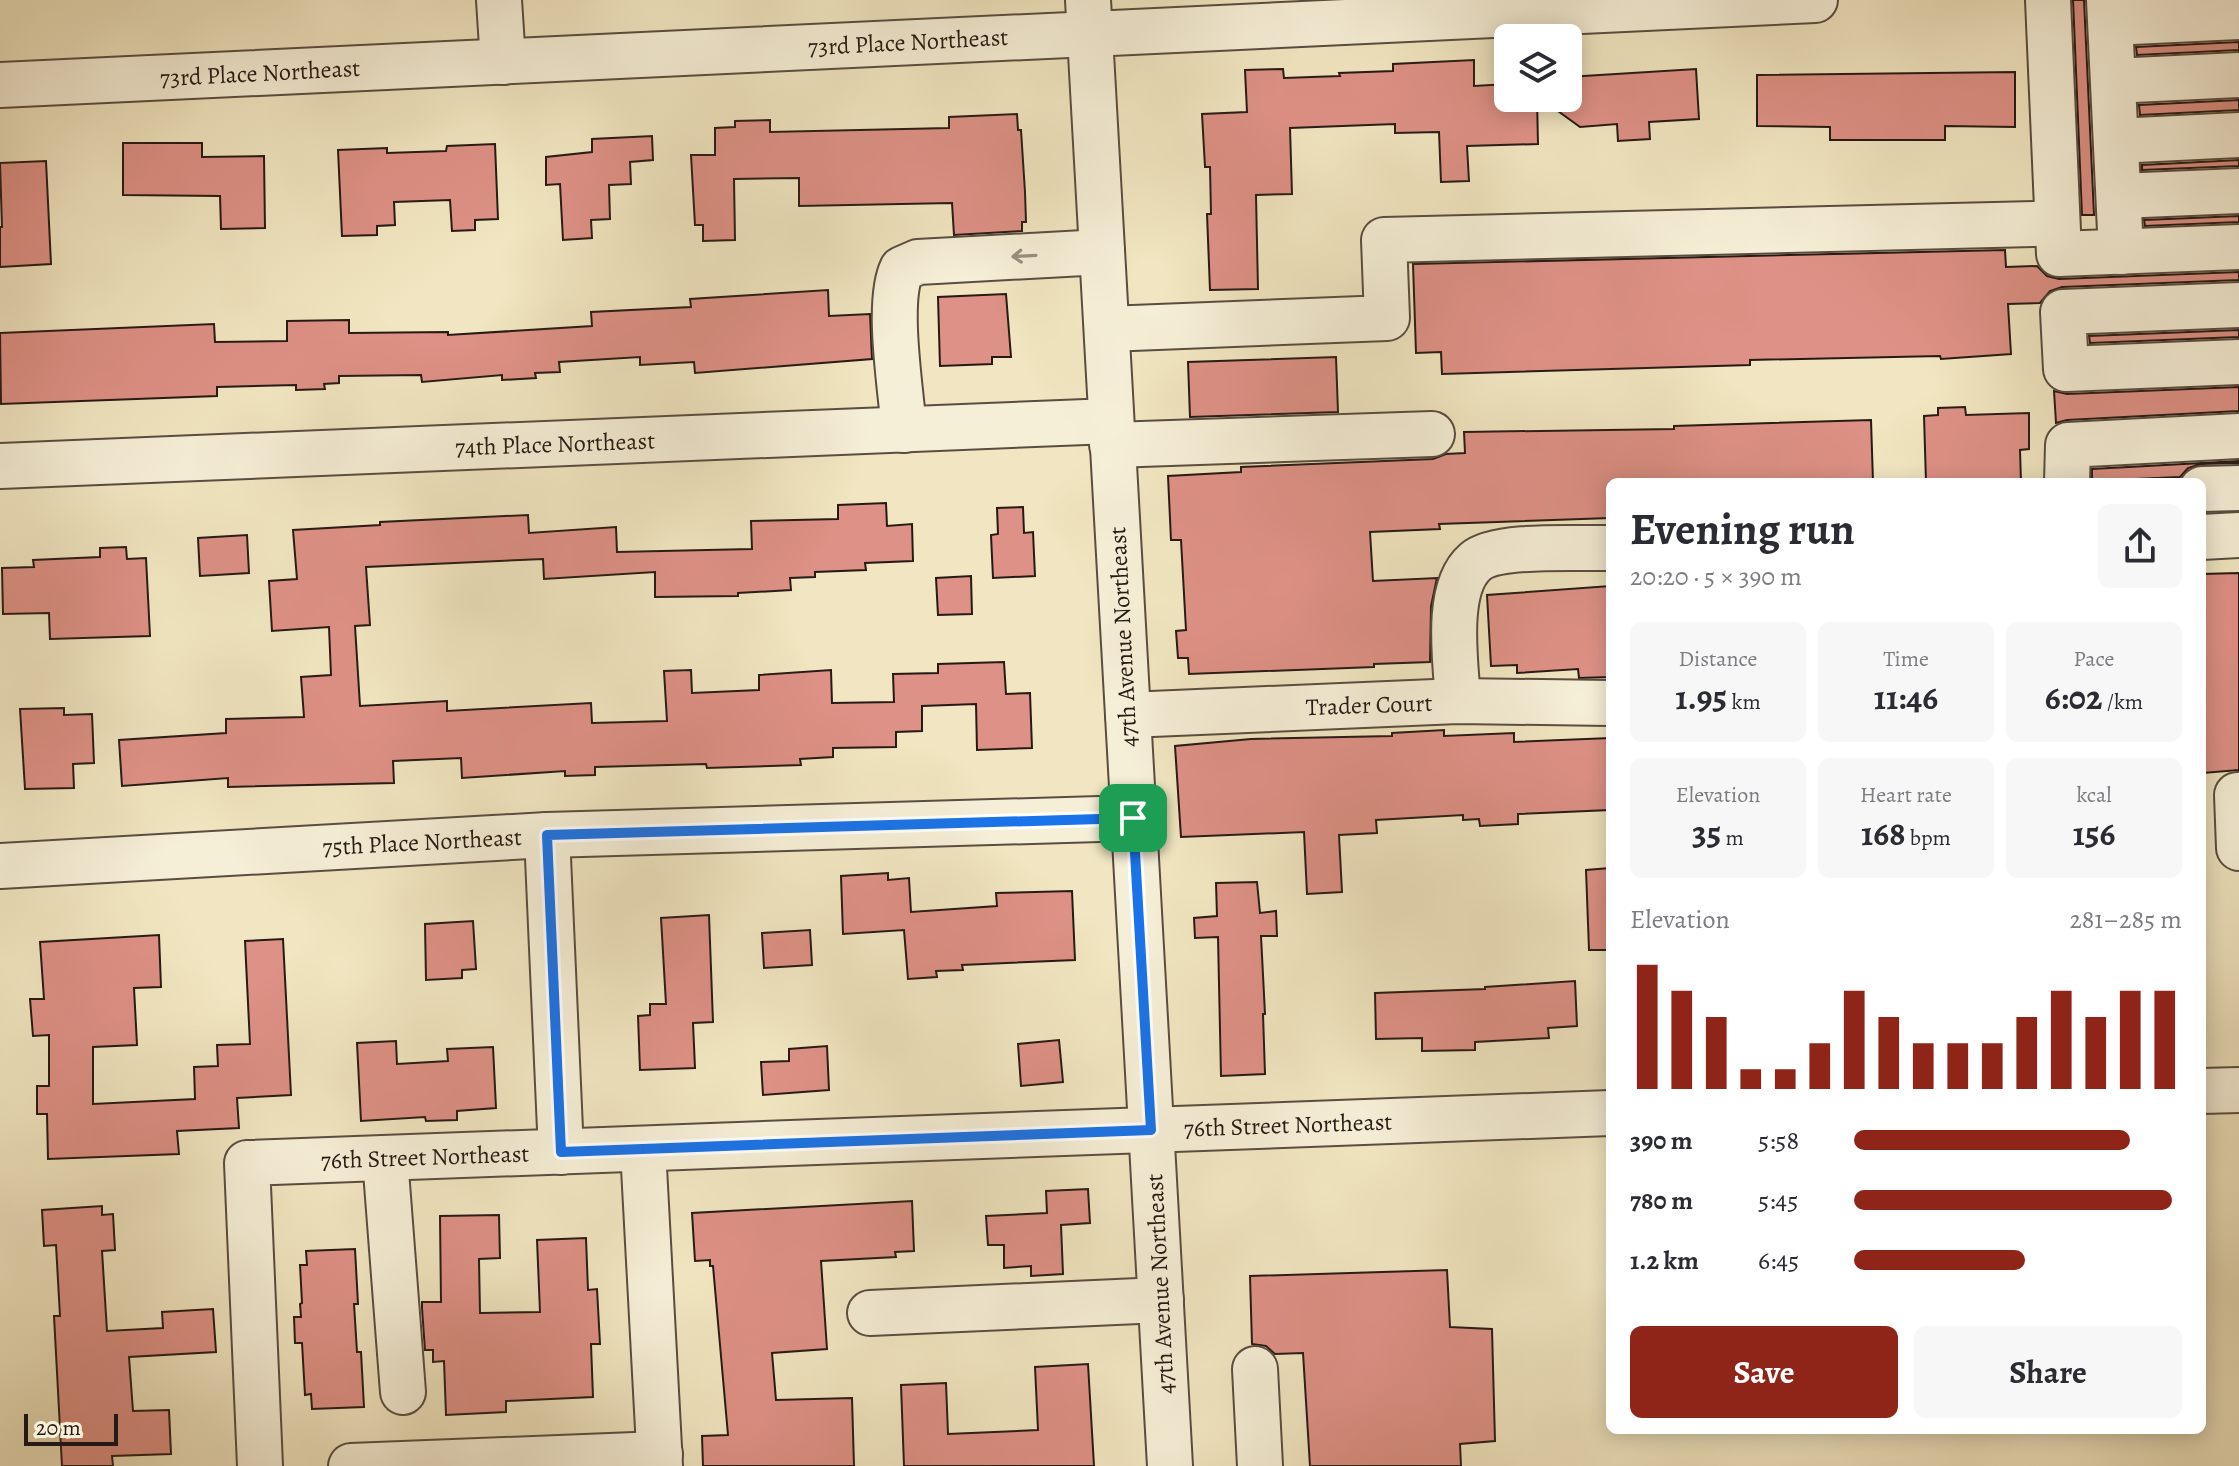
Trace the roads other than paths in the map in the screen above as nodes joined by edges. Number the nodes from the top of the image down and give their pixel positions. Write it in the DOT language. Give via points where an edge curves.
graph roads {
  1 [pos="499,0"];
  2 [pos="1815,0"];
  3 [pos="2048,0"];
  4 [pos="2110,12"];
  5 [pos="1089,17"];
  6 [pos="2239,17"];
  7 [pos="503,62"];
  8 [pos="2239,75"];
  9 [pos="2113,81"];
  10 [pos="0,85"];
  11 [pos="2239,135"];
  12 [pos="2116,141"];
  13 [pos="2239,191"];
  14 [pos="2119,196"];
  15 [pos="2035,224"];
  16 [pos="2239,247"];
  17 [pos="1102,252"];
  18 [pos="2121,252"];
  19 [pos="2239,305"];
  20 [pos="1107,329"];
  21 [pos="2239,362"];
  22 [pos="904,430"];
  23 [pos="1111,433"];
  24 [pos="1432,434"];
  25 [pos="2239,436"];
  26 [pos="0,466"];
  27 [pos="2067,478"];
  28 [pos="2239,488"];
  29 [pos="2206,489"];
  30 [pos="2239,535"];
  31 [pos="2206,537"];
  32 [pos="1606,548"];
  33 [pos="1458,701"];
  34 [pos="1606,703"];
  35 [pos="1128,715"];
  36 [pos="2239,795"];
  37 [pos="1133,818"];
  38 [pos="547,835"];
  39 [pos="2239,848"];
  40 [pos="0,866"];
  41 [pos="2239,1090"];
  42 [pos="2206,1091"];
  43 [pos="1606,1113"];
  44 [pos="1151,1130"];
  45 [pos="643,1149"];
  46 [pos="561,1152"];
  47 [pos="385,1158"];
  48 [pos="1161,1300"];
  49 [pos="870,1313"];
  50 [pos="1255,1369"];
  51 [pos="403,1392"];
  52 [pos="660,1460"];
  53 [pos="260,1466"];
  54 [pos="351,1466"];
  55 [pos="1170,1466"];
  56 [pos="1260,1466"];
  1 -- 7 [label="street"];
  2 -- 5 [label="street, 73rd Place Northeast"];
  3 -- 18 [label="street" via="2059,254"];
  4 -- 6 [label="street"];
  4 -- 9 [label="street"];
  5 -- 7 [label="street, 73rd Place Northeast"];
  5 -- 17 [label="street, 47th Avenue Northeast"];
  7 -- 10 [label="street, 73rd Place Northeast"];
  8 -- 9 [label="street"];
  9 -- 12 [label="street"];
  11 -- 12 [label="street"];
  12 -- 14 [label="street"];
  13 -- 14 [label="street"];
  14 -- 18 [label="street"];
  15 -- 20 [label="street" via="1384,240 1387,318"];
  16 -- 18 [label="street"];
  17 -- 20 [label="street, 47th Avenue Northeast"];
  17 -- 22 [label="street, one-way" via="918,262 902,269 894,305"];
  19 -- 21 [label="street" via="2063,312 2066,369"];
  20 -- 23 [label="street, 47th Avenue Northeast"];
  22 -- 23 [label="street, 74th Place Northeast"];
  22 -- 26 [label="street, 74th Place Northeast"];
  23 -- 24 [label="street, 74th Place Northeast"];
  23 -- 35 [label="street, 47th Avenue Northeast"];
  25 -- 27 [label="street" via="2068,445"];
  28 -- 29 [label="street"];
  30 -- 31 [label="street"];
  32 -- 33 [label="street" via="1509,550 1475,561 1459,586 1454,631"];
  33 -- 34 [label="street, Trader Court"];
  33 -- 35 [label="street, Trader Court"];
  35 -- 37 [label="street, 47th Avenue Northeast"];
  36 -- 39 [label="street"];
  37 -- 38 [label="street, 75th Place Northeast"];
  37 -- 44 [label="street, 47th Avenue Northeast"];
  38 -- 40 [label="street, 75th Place Northeast"];
  38 -- 46 [label="street"];
  41 -- 42 [label="street"];
  43 -- 44 [label="street, 76th Street Northeast"];
  44 -- 45 [label="street, 76th Street Northeast"];
  44 -- 48 [label="street, 47th Avenue Northeast"];
  45 -- 46 [label="street, 76th Street Northeast"];
  45 -- 52 [label="street"];
  46 -- 47 [label="street, 76th Street Northeast"];
  47 -- 51 [label="street"];
  47 -- 53 [label="street, 76th Street Northeast" via="247,1163"];
  48 -- 49 [label="street"];
  48 -- 55 [label="street, 47th Avenue Northeast"];
  50 -- 56 [label="street"];
  52 -- 54 [label="street"];
}
